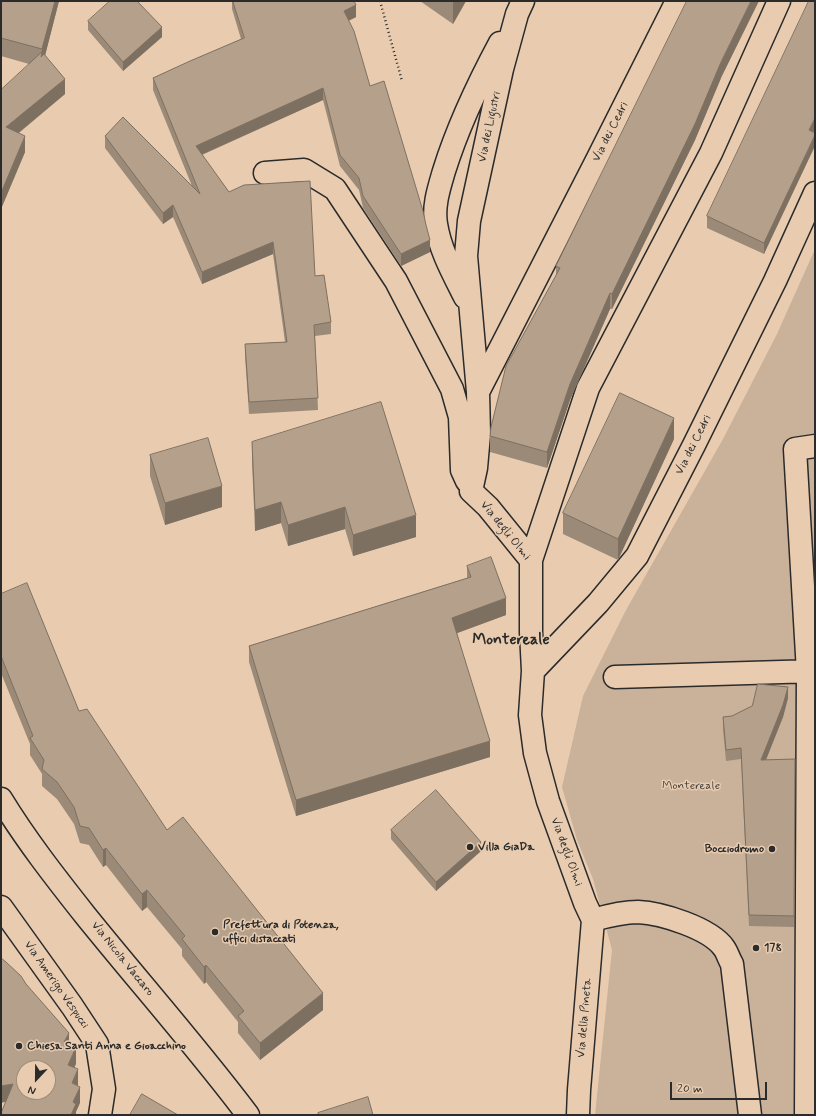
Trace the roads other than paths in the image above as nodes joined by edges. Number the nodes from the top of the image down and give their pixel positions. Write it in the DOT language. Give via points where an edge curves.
graph roads {
  1 [pos="677,1"];
  2 [pos="780,1"];
  3 [pos="520,7"];
  4 [pos="265,173"];
  5 [pos="815,193"];
  6 [pos="466,256"];
  7 [pos="471,310"];
  8 [pos="478,392"];
  9 [pos="815,446"];
  10 [pos="471,491"];
  11 [pos="531,560"];
  12 [pos="533,671"];
  13 [pos="812,671"];
  14 [pos="615,677"];
  15 [pos="1,799"];
  16 [pos="1,907"];
  17 [pos="593,920"];
  18 [pos="100,1115"];
  19 [pos="248,1115"];
  20 [pos="578,1115"];
  21 [pos="750,1115"];
  22 [pos="806,1115"];
  1 -- 8 [label="street, Via dei Cedri"];
  2 -- 11 [label="street" via="711,153 588,388"];
  3 -- 6 [label="street, Via dei Ligustri" via="502,69 469,220"];
  3 -- 7 [label="street" via="483,74 463,118 435,206 436,224 443,253"];
  4 -- 10 [label="street" via="304,170 335,189 396,281 452,389 460,417 462,470"];
  5 -- 12 [label="street, Via dei Cedri" via="775,280 637,556 598,603"];
  6 -- 7 [label="street, Via degli Olmi"];
  7 -- 8 [label="street, Via degli Olmi"];
  8 -- 10 [label="street, Via degli Olmi" via="479,434"];
  9 -- 13 [label="street" via="795,449"];
  10 -- 11 [label="street, Via degli Olmi" via="488,507"];
  11 -- 12 [label="street, Via degli Olmi"];
  12 -- 17 [label="street, Via degli Olmi" via="530,715 535,753 548,801"];
  13 -- 14 [label="street"];
  13 -- 22 [label="street"];
  15 -- 19 [label="street, Via Nicola Vaccaro" via="51,872"];
  16 -- 18 [label="street, Via Amerigo Vespucci" via="97,1044 104,1089"];
  17 -- 20 [label="street, Via della Pineta"];
  17 -- 21 [label="street" via="615,914 638,912 666,916 712,937 724,948 732,964"];
}
